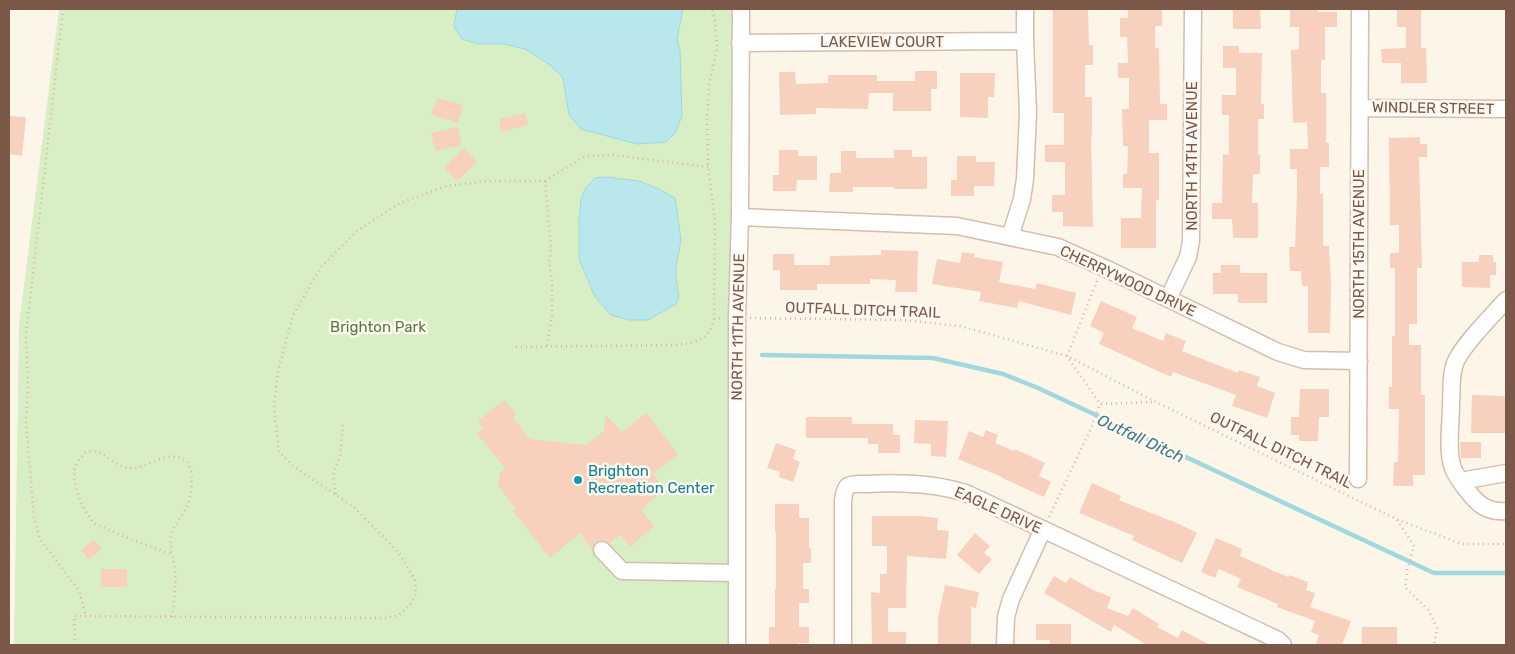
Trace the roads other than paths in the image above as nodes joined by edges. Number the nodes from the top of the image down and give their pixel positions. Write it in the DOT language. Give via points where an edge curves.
graph roads {
  1 [pos="740,9"];
  2 [pos="1026,9"];
  3 [pos="1193,9"];
  4 [pos="1360,9"];
  5 [pos="1025,41"];
  6 [pos="740,43"];
  7 [pos="1360,108"];
  8 [pos="1506,109"];
  9 [pos="740,217"];
  10 [pos="1010,237"];
  11 [pos="1168,300"];
  12 [pos="1506,300"];
  13 [pos="1359,361"];
  14 [pos="1506,473"];
  15 [pos="1358,479"];
  16 [pos="1461,481"];
  17 [pos="1506,511"];
  18 [pos="1043,529"];
  19 [pos="602,550"];
  20 [pos="737,572"];
  21 [pos="737,645"];
  22 [pos="843,645"];
  23 [pos="1005,645"];
  24 [pos="1283,645"];
  1 -- 6 [label="street, NORTH 11TH AVENUE"];
  2 -- 5 [label="street"];
  3 -- 11 [label="street, NORTH 14TH AVENUE" via="1191,241 1188,257"];
  4 -- 7 [label="street, NORTH 15TH AVENUE"];
  5 -- 6 [label="street, LAKEVIEW COURT"];
  5 -- 10 [label="street" via="1028,113 1025,178"];
  6 -- 9 [label="street, NORTH 11TH AVENUE"];
  7 -- 8 [label="street, WINDLER STREET"];
  7 -- 13 [label="street, NORTH 15TH AVENUE"];
  9 -- 10 [label="street, CHERRYWOOD DRIVE" via="957,226"];
  9 -- 20 [label="street, NORTH 11TH AVENUE"];
  10 -- 11 [label="street, CHERRYWOOD DRIVE" via="1058,247"];
  11 -- 13 [label="street, CHERRYWOOD DRIVE" via="1294,358"];
  12 -- 16 [label="street" via="1456,360 1452,380 1450,450 1452,464"];
  13 -- 15 [label="street, NORTH 15TH AVENUE"];
  14 -- 16 [label="street"];
  16 -- 17 [label="street" via="1480,506"];
  18 -- 22 [label="street, EAGLE DRIVE" via="968,494 942,487 911,484 847,486 844,500"];
  18 -- 23 [label="street" via="1010,599"];
  18 -- 24 [label="street, EAGLE DRIVE"];
  19 -- 20 [label="street" via="622,571"];
  20 -- 21 [label="street, NORTH 11TH AVENUE"];
}
